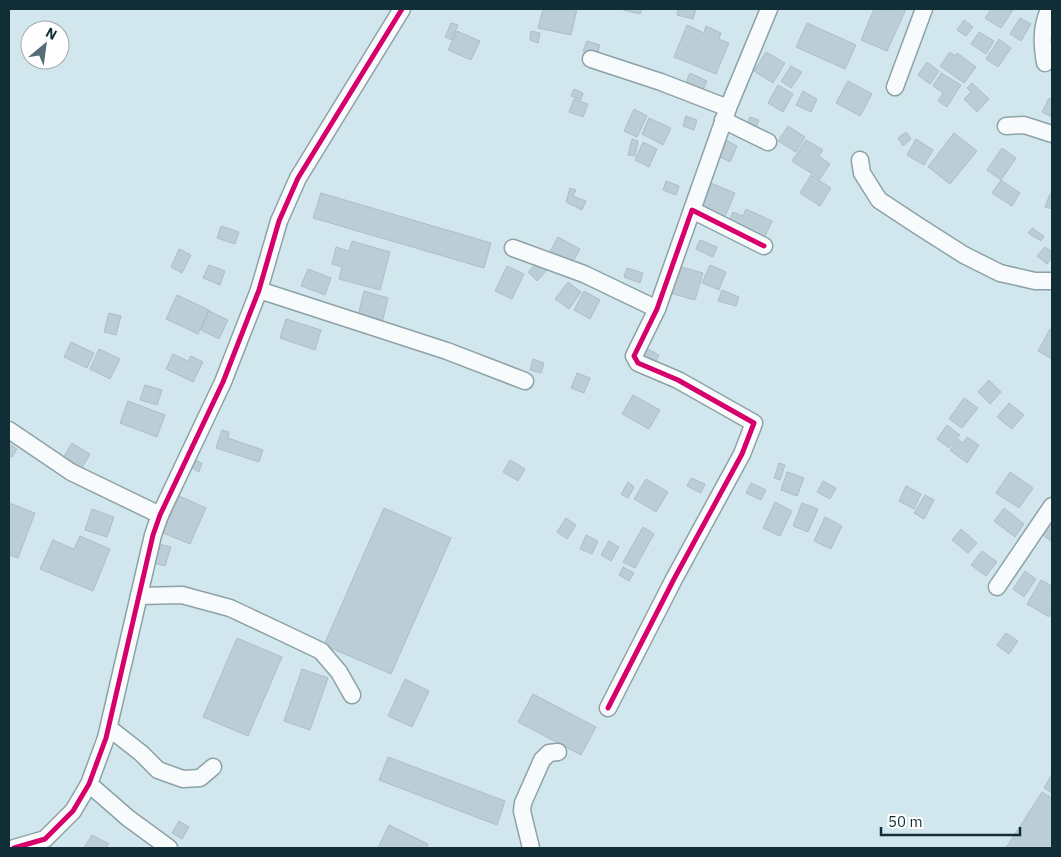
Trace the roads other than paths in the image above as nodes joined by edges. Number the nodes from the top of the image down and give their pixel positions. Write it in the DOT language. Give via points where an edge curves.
graph roads {
  1 [pos="402,9"];
  2 [pos="769,9"];
  3 [pos="924,9"];
  4 [pos="1052,12"];
  5 [pos="592,59"];
  6 [pos="1046,62"];
  7 [pos="894,87"];
  8 [pos="726,114"];
  9 [pos="1006,126"];
  10 [pos="1052,134"];
  11 [pos="768,142"];
  12 [pos="860,160"];
  13 [pos="692,210"];
  14 [pos="764,246"];
  15 [pos="514,248"];
  16 [pos="1052,281"];
  17 [pos="259,290"];
  18 [pos="657,309"];
  19 [pos="525,381"];
  20 [pos="9,430"];
  21 [pos="1052,506"];
  22 [pos="160,515"];
  23 [pos="997,587"];
  24 [pos="139,596"];
  25 [pos="352,695"];
  26 [pos="608,708"];
  27 [pos="109,728"];
  28 [pos="558,752"];
  29 [pos="213,767"];
  30 [pos="89,784"];
  31 [pos="14,848"];
  32 [pos="169,848"];
  33 [pos="531,848"];
  1 -- 17 [label="street" via="298,178 279,221"];
  2 -- 8 [label="street"];
  3 -- 7 [label="street"];
  4 -- 6 [label="street" via="1048,12 1044,20 1042,42"];
  5 -- 8 [label="street" via="661,82"];
  8 -- 11 [label="street"];
  8 -- 13 [label="street"];
  9 -- 10 [label="street" via="1024,125"];
  12 -- 16 [label="street" via="862,174 879,200 964,255 1000,273 1035,281"];
  13 -- 14 [label="street"];
  13 -- 18 [label="street"];
  15 -- 18 [label="street" via="584,274"];
  17 -- 19 [label="street" via="447,351"];
  17 -- 22 [label="street" via="223,382"];
  18 -- 26 [label="street" via="634,356 638,363 678,380 754,423 742,454"];
  20 -- 22 [label="street" via="71,472"];
  21 -- 23 [label="street"];
  22 -- 24 [label="street"];
  24 -- 25 [label="street" via="182,595 230,608 271,627 321,651 339,672"];
  24 -- 27 [label="street"];
  27 -- 29 [label="street" via="158,770 183,779 200,778"];
  27 -- 30 [label="street"];
  28 -- 33 [label="street" via="549,753 542,760 523,803"];
  30 -- 31 [label="street" via="73,811 45,839"];
  30 -- 32 [label="street"];
}
